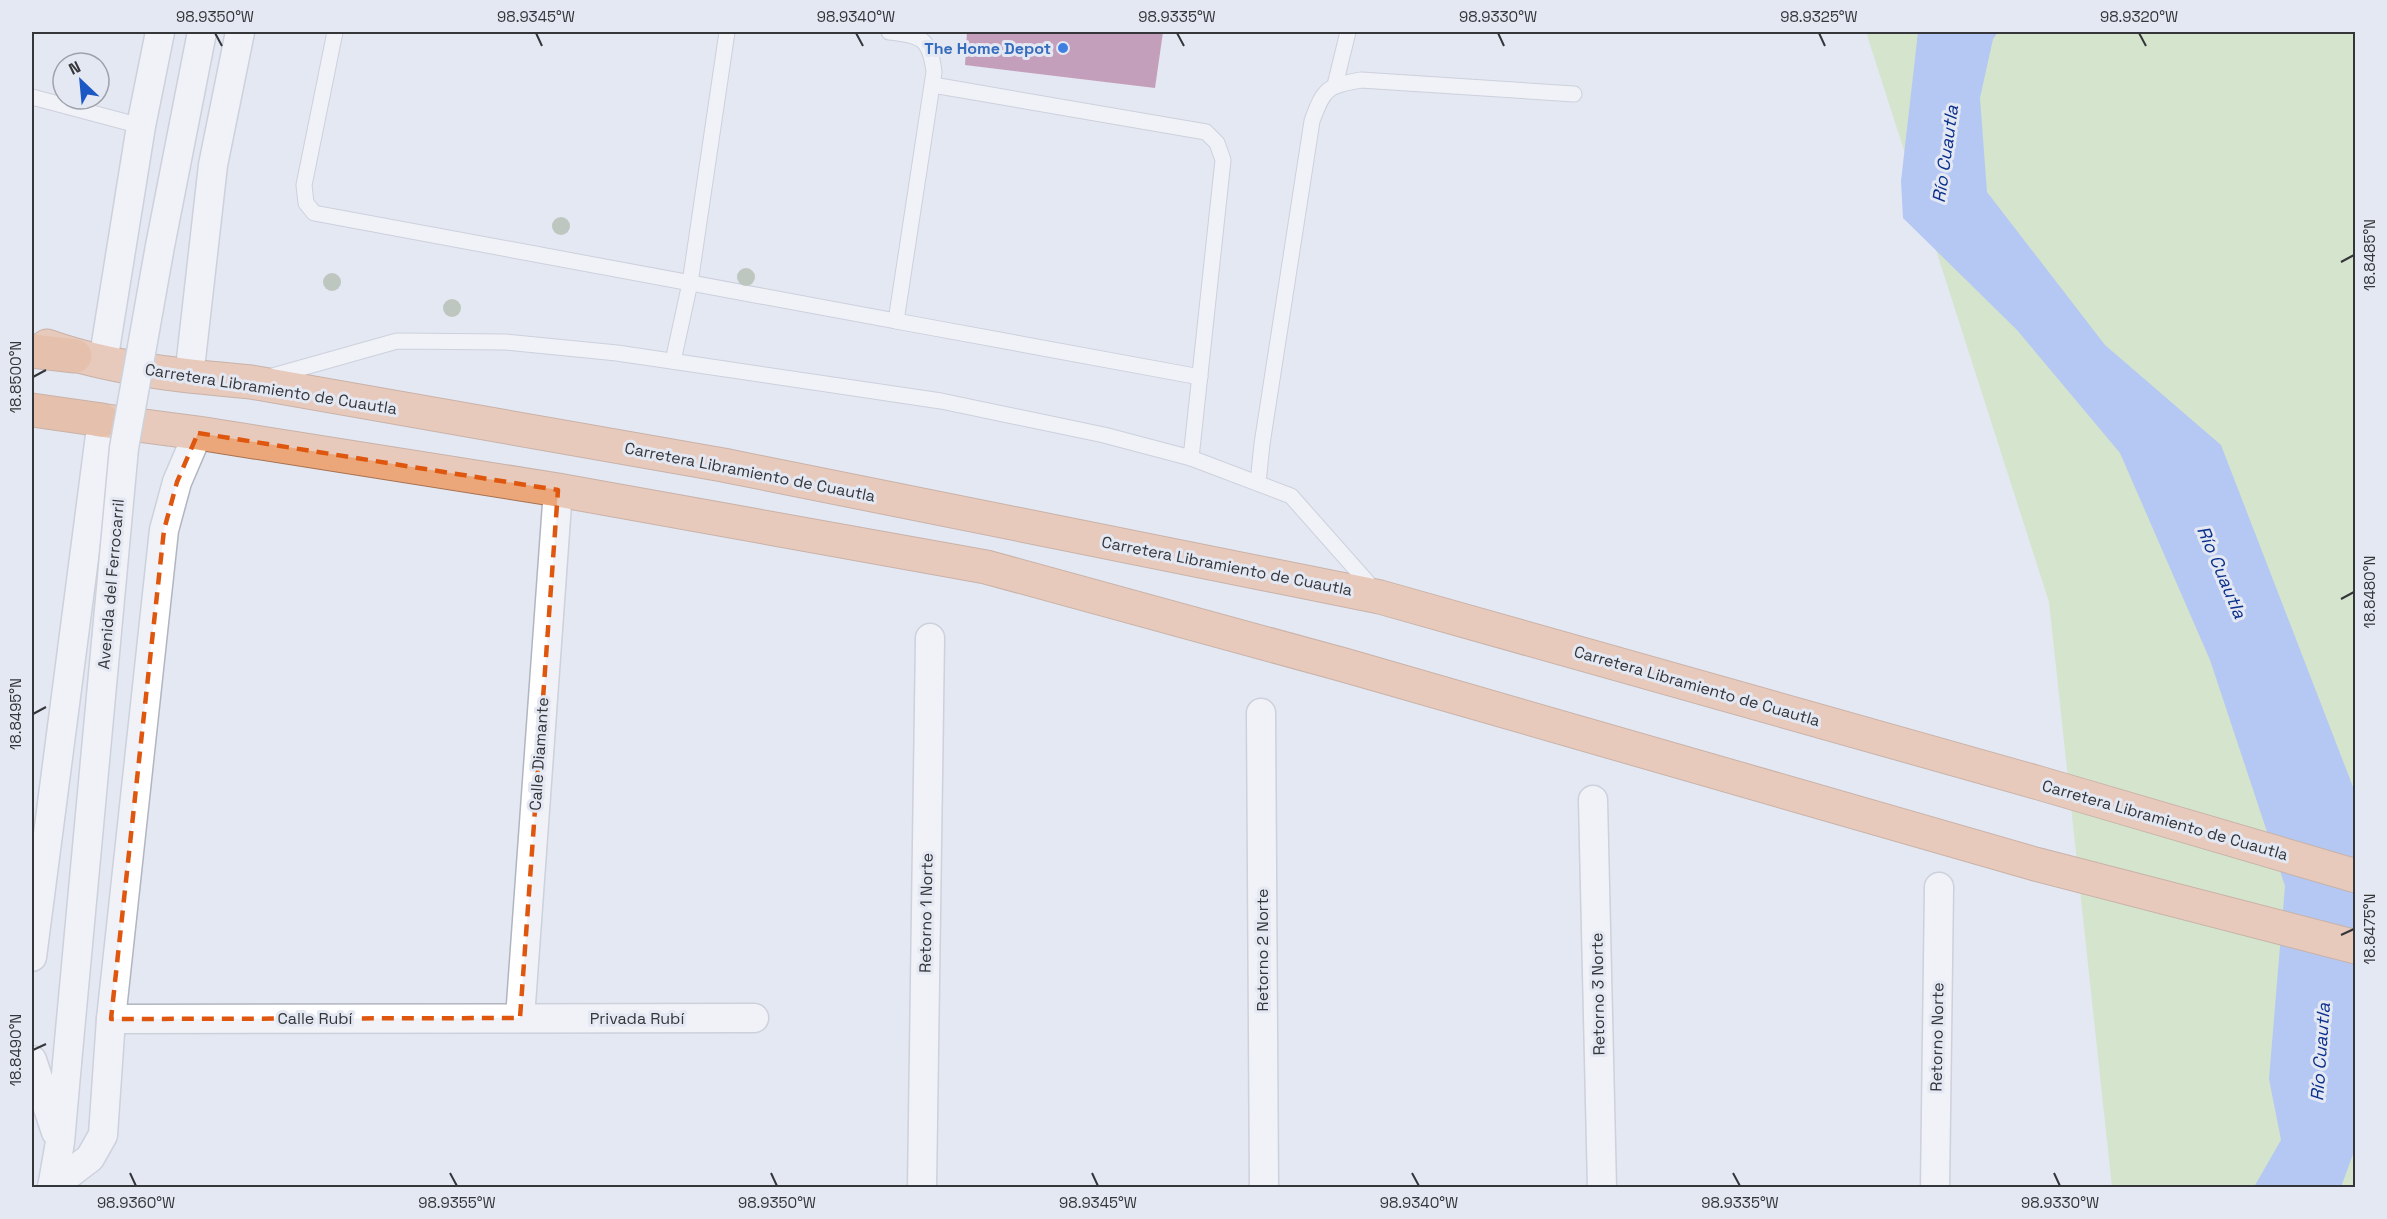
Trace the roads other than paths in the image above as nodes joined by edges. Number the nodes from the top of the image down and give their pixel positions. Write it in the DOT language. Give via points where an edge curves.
graph roads {
  1 [pos="159,32"];
  2 [pos="202,32"];
  3 [pos="240,32"];
  4 [pos="335,32"];
  5 [pos="727,32"];
  6 [pos="889,32"];
  7 [pos="1348,32"];
  8 [pos="1335,85"];
  9 [pos="933,86"];
  10 [pos="1574,94"];
  11 [pos="32,98"];
  12 [pos="141,126"];
  13 [pos="690,283"];
  14 [pos="896,321"];
  15 [pos="32,341"];
  16 [pos="32,351"];
  17 [pos="89,359"];
  18 [pos="673,361"];
  19 [pos="189,377"];
  20 [pos="1200,377"];
  21 [pos="251,382"];
  22 [pos="32,410"];
  23 [pos="32,420"];
  24 [pos="102,420"];
  25 [pos="198,433"];
  26 [pos="1191,458"];
  27 [pos="1258,483"];
  28 [pos="558,490"];
  29 [pos="1380,597"];
  30 [pos="930,638"];
  31 [pos="1261,713"];
  32 [pos="1593,800"];
  33 [pos="2355,876"];
  34 [pos="1939,887"];
  35 [pos="2355,946"];
  36 [pos="32,957"];
  37 [pos="520,1018"];
  38 [pos="754,1018"];
  39 [pos="111,1019"];
  40 [pos="32,1060"];
  41 [pos="60,1142"];
  42 [pos="52,1187"];
  43 [pos="922,1188"];
  44 [pos="1264,1188"];
  45 [pos="1602,1188"];
  46 [pos="1935,1188"];
  1 -- 12 [label="street"];
  2 -- 41 [label="street, Avenida del Ferrocarril, bridge" via="124,448"];
  3 -- 19 [label="street" via="213,165"];
  4 -- 13 [label="lane" via="304,185 306,203 314,213"];
  5 -- 13 [label="lane"];
  6 -- 9 [label="lane" via="923,40 933,59"];
  7 -- 8 [label="lane"];
  8 -- 10 [label="lane" via="1361,80"];
  8 -- 27 [label="lane" via="1320,98 1312,121"];
  9 -- 14 [label="lane"];
  9 -- 20 [label="lane" via="1206,132 1217,143 1222,160"];
  11 -- 12 [label="lane"];
  12 -- 17 [label="street"];
  13 -- 14 [label="lane"];
  13 -- 18 [label="lane"];
  14 -- 20 [label="lane"];
  15 -- 17 [label="highway, Carretera Libramiento de Cuautla"];
  16 -- 17 [label="highway"];
  17 -- 19 [label="highway, Carretera Libramiento de Cuautla"];
  18 -- 21 [label="lane" via="506,342 398,341"];
  18 -- 26 [label="lane" via="941,401 1104,435"];
  19 -- 21 [label="highway, Carretera Libramiento de Cuautla"];
  20 -- 26 [label="lane"];
  21 -- 29 [label="highway, Carretera Libramiento de Cuautla" via="723,465"];
  22 -- 24 [label="highway"];
  23 -- 24 [label="highway"];
  24 -- 25 [label="highway"];
  24 -- 36 [label="street, Avenida del Ferrocarril"];
  25 -- 28 [label="highway"];
  25 -- 39 [label="street, Avenida del Ferrocarril" via="177,482 164,530"];
  26 -- 27 [label="lane"];
  27 -- 29 [label="lane" via="1291,496"];
  28 -- 35 [label="highway" via="986,567 1344,665 2035,864"];
  28 -- 37 [label="street, Calle Diamante"];
  29 -- 33 [label="highway, Carretera Libramiento de Cuautla"];
  30 -- 43 [label="street, Retorno 1 Norte"];
  31 -- 44 [label="street, Retorno 2 Norte"];
  32 -- 45 [label="street, Retorno 3 Norte"];
  34 -- 46 [label="street, Retorno Norte"];
  37 -- 38 [label="street, Privada Rubí"];
  37 -- 39 [label="street, Calle Rubí"];
  39 -- 42 [label="street, Avenida del Ferrocarril" via="103,1135 90,1158"];
  40 -- 41 [label="street, Avenida del Ferrocarril"];
  41 -- 42 [label="street, Avenida del Ferrocarril"];
}
